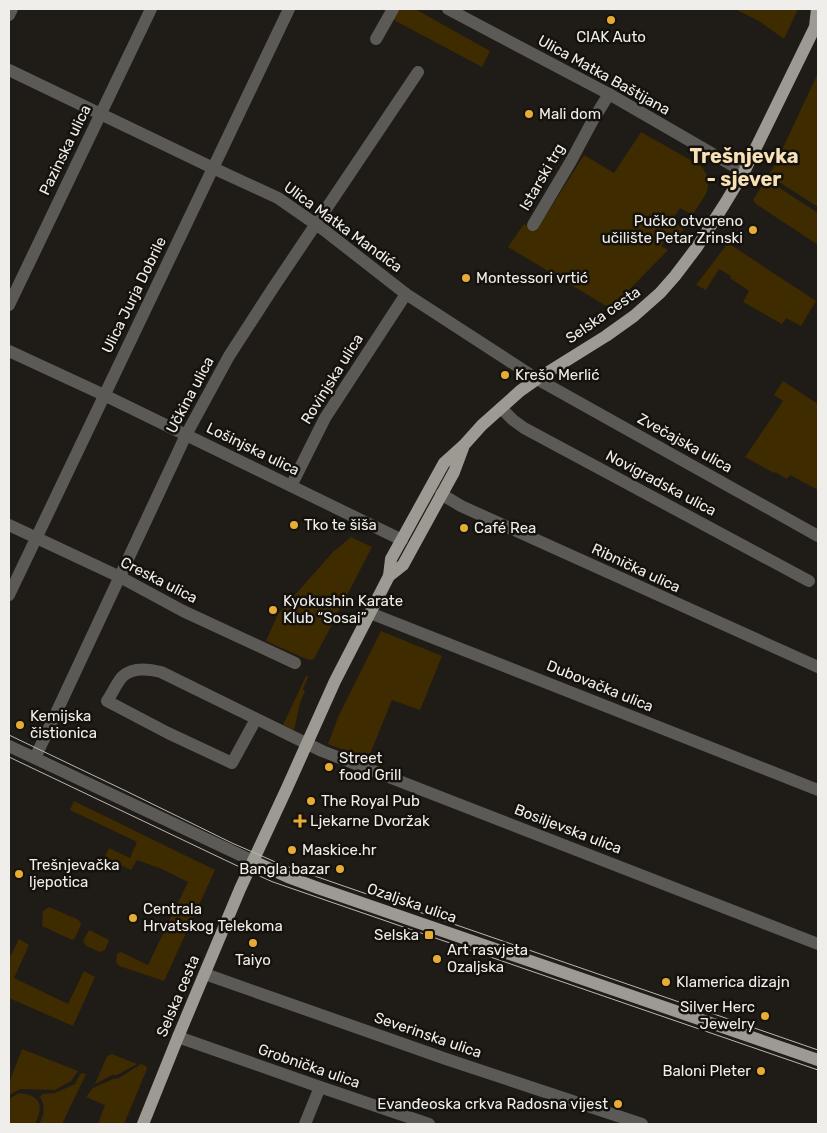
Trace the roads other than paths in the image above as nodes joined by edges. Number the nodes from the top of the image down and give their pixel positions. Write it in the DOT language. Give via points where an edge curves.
graph roads {
  1 [pos="12,9"];
  2 [pos="151,9"];
  3 [pos="289,9"];
  4 [pos="393,9"];
  5 [pos="448,9"];
  6 [pos="817,9"];
  7 [pos="9,15"];
  8 [pos="817,26"];
  9 [pos="376,39"];
  10 [pos="9,70"];
  11 [pos="418,72"];
  12 [pos="609,94"];
  13 [pos="101,114"];
  14 [pos="213,168"];
  15 [pos="744,172"];
  16 [pos="316,223"];
  17 [pos="533,225"];
  18 [pos="406,294"];
  19 [pos="9,305"];
  20 [pos="9,351"];
  21 [pos="537,379"];
  22 [pos="104,395"];
  23 [pos="501,408"];
  24 [pos="186,435"];
  25 [pos="464,445"];
  26 [pos="291,486"];
  27 [pos="441,494"];
  28 [pos="9,525"];
  29 [pos="818,536"];
  30 [pos="36,538"];
  31 [pos="402,540"];
  32 [pos="389,576"];
  33 [pos="120,578"];
  34 [pos="809,581"];
  35 [pos="9,595"];
  36 [pos="370,613"];
  37 [pos="295,663"];
  38 [pos="818,668"];
  39 [pos="256,719"];
  40 [pos="307,744"];
  41 [pos="9,746"];
  42 [pos="35,758"];
  43 [pos="818,790"];
  44 [pos="253,862"];
  45 [pos="818,944"];
  46 [pos="205,974"];
  47 [pos="178,1037"];
  48 [pos="818,1060"];
  49 [pos="320,1087"];
  50 [pos="143,1124"];
  51 [pos="305,1124"];
  52 [pos="429,1124"];
  53 [pos="642,1124"];
  1 -- 7 [label="street"];
  2 -- 13 [label="street, Pazinska ulica"];
  3 -- 14 [label="street, Ulica Jurja Dobrile"];
  4 -- 9 [label="street"];
  5 -- 12 [label="street, Ulica Matka Baštijana"];
  6 -- 8 [label="main road, Selska cesta"];
  8 -- 15 [label="main road, Selska cesta"];
  10 -- 13 [label="street, Ulica Matka Mandića"];
  11 -- 16 [label="street, Učkina ulica"];
  12 -- 15 [label="street, Ulica Matka Baštijana"];
  12 -- 17 [label="street, Istarski trg"];
  13 -- 14 [label="street, Ulica Matka Mandića"];
  13 -- 19 [label="street, Pazinska ulica"];
  14 -- 16 [label="street, Ulica Matka Mandića" via="278,198"];
  14 -- 22 [label="street, Ulica Jurja Dobrile"];
  15 -- 21 [label="main road, Selska cesta" via="697,247 660,293 613,331"];
  16 -- 18 [label="street, Ulica Matka Mandića"];
  16 -- 24 [label="street, Učkina ulica" via="229,356"];
  18 -- 21 [label="street, Ulica Matka Mandića"];
  18 -- 26 [label="street, Rovinjska ulica" via="325,418"];
  20 -- 22 [label="street, Lošinjska ulica"];
  21 -- 23 [label="main road, Selska cesta"];
  21 -- 29 [label="street, Zvečajska ulica"];
  22 -- 24 [label="street, Lošinjska ulica"];
  22 -- 30 [label="street, Ulica Jurja Dobrile"];
  23 -- 25 [label="main road, Selska cesta"];
  23 -- 34 [label="street, Novigradska ulica" via="524,428"];
  24 -- 26 [label="street, Lošinjska ulica"];
  24 -- 33 [label="street, Učkina ulica"];
  25 -- 27 [label="main road, Selska cesta"];
  25 -- 31 [label="main road, Selska cesta" via="444,463"];
  26 -- 31 [label="street, Lošinjska ulica"];
  27 -- 32 [label="main road, Selska cesta" via="403,565"];
  27 -- 38 [label="street, Ribnička ulica"];
  28 -- 30 [label="street, Creska ulica"];
  30 -- 33 [label="street, Creska ulica"];
  30 -- 35 [label="street, Ulica Jurja Dobrile"];
  31 -- 32 [label="main road, Selska cesta" via="391,559"];
  32 -- 36 [label="main road, Selska cesta"];
  33 -- 37 [label="street, Creska ulica"];
  33 -- 42 [label="street, Učkina ulica"];
  36 -- 40 [label="main road, Selska cesta"];
  36 -- 43 [label="street, Dubovačka ulica"];
  39 -- 39 [label="street" via="152,669 131,671 123,676 107,702 232,763"];
  39 -- 40 [label="street"];
  40 -- 44 [label="main road, Selska cesta"];
  40 -- 45 [label="street, Bosiljevska ulica"];
  41 -- 42 [label="street, Ozaljska ulica"];
  42 -- 44 [label="street, Ozaljska ulica"];
  44 -- 46 [label="main road, Selska cesta"];
  44 -- 48 [label="main road, Ozaljska ulica" via="318,888"];
  46 -- 47 [label="main road, Selska cesta"];
  46 -- 53 [label="street, Severinska ulica"];
  47 -- 49 [label="street, Grobnička ulica"];
  47 -- 50 [label="main road, Selska cesta"];
  49 -- 51 [label="street"];
  49 -- 52 [label="street, Grobnička ulica"];
}
